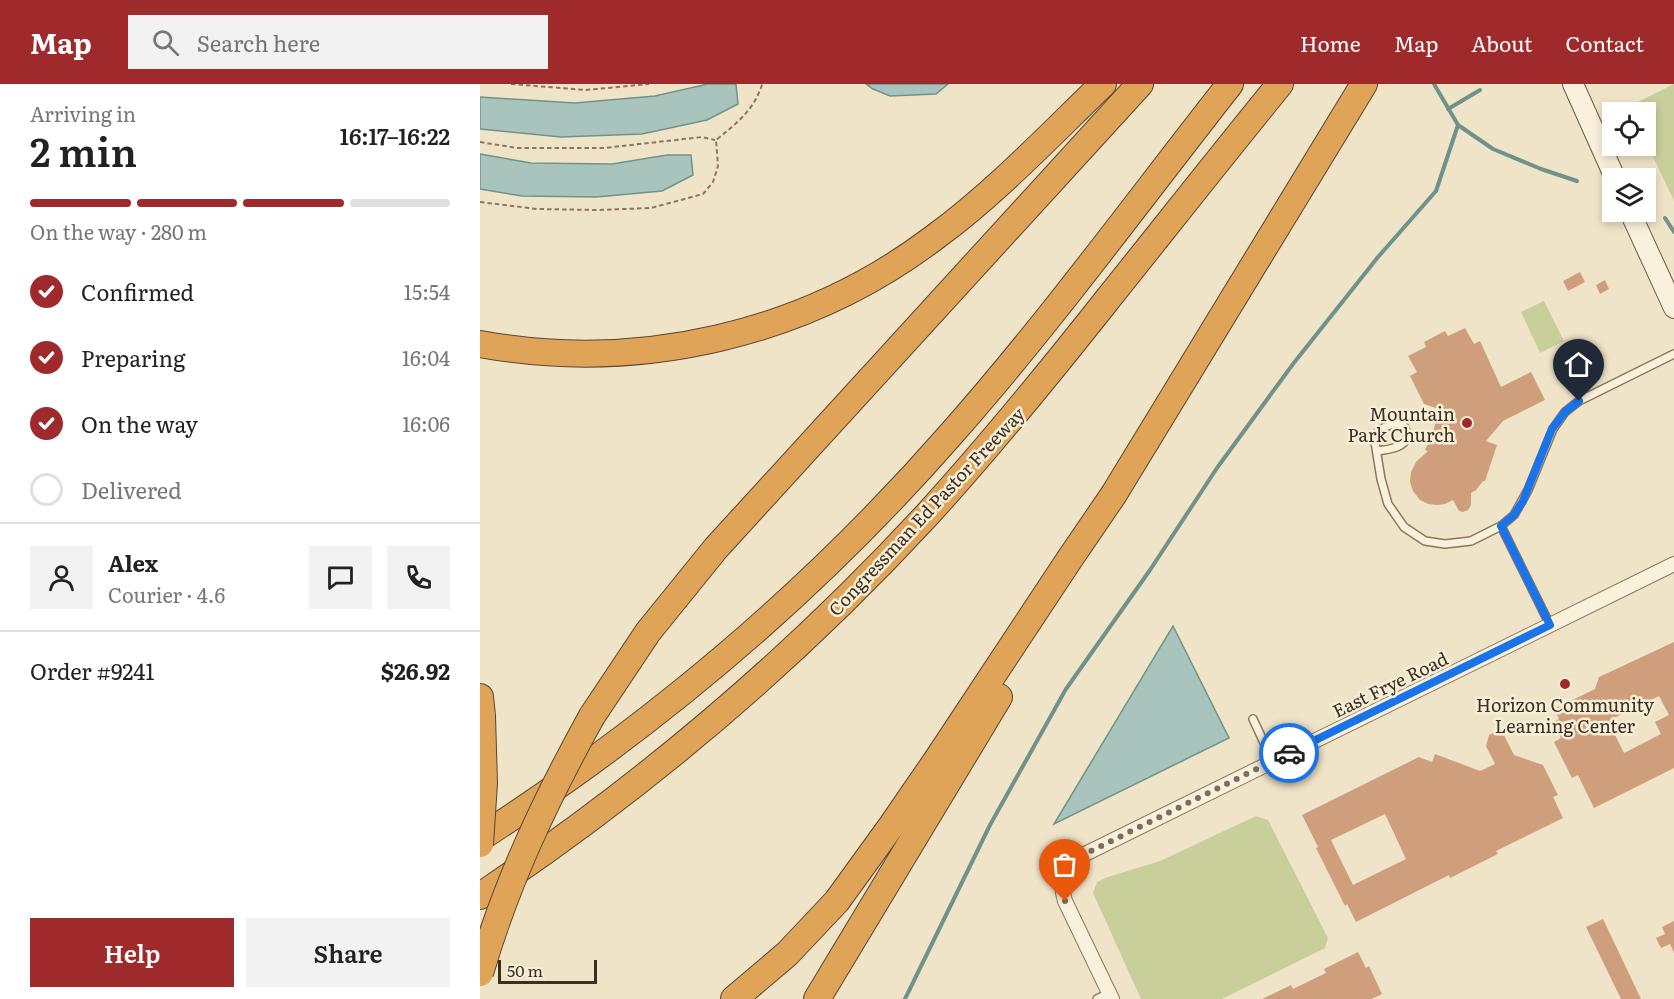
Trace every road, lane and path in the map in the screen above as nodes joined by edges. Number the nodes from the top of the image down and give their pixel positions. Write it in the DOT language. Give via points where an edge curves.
graph roads {
  1 [pos="511,84"];
  2 [pos="649,84"];
  3 [pos="762,84"];
  4 [pos="1103,84"];
  5 [pos="1140,84"];
  6 [pos="1230,84"];
  7 [pos="1280,84"];
  8 [pos="1364,84"];
  9 [pos="1573,84"];
  10 [pos="716,140"];
  11 [pos="480,142"];
  12 [pos="1611,168"];
  13 [pos="480,202"];
  14 [pos="1635,222"];
  15 [pos="1674,308"];
  16 [pos="480,344"];
  17 [pos="1674,354"];
  18 [pos="1377,451"];
  19 [pos="1114,494"];
  20 [pos="1501,526"];
  21 [pos="1674,564"];
  22 [pos="1550,625"];
  23 [pos="481,706"];
  24 [pos="1253,719"];
  25 [pos="1273,762"];
  26 [pos="480,838"];
  27 [pos="480,844"];
  28 [pos="480,896"];
  29 [pos="480,973"];
  30 [pos="1106,997"];
  31 [pos="734,999"];
  32 [pos="817,999"];
  1 -- 2 [label="path" via="586,90"];
  3 -- 10 [label="path" via="757,100"];
  4 -- 16 [label="highway" via="954,223 879,275 815,307 745,332 646,351 570,354"];
  5 -- 29 [label="highway, bridge" via="709,556 648,632 592,716 547,800 496,922"];
  6 -- 26 [label="highway, Congressman Ed Pastor Freeway" via="982,399 850,541 669,704"];
  7 -- 28 [label="highway, Congressman Ed Pastor Freeway" via="1002,430 857,588 788,655 678,750 571,833"];
  8 -- 19 [label="highway"];
  9 -- 12 [label="street"];
  10 -- 11 [label="path" via="702,137 604,148 517,148"];
  10 -- 13 [label="path" via="718,166 713,182 703,194 651,208 537,209"];
  14 -- 15 [label="street"];
  17 -- 20 [label="lane" via="1579,401 1565,412 1552,429 1523,501"];
  18 -- 18 [label="lane" via="1374,436 1381,428 1398,423 1404,426 1408,436 1403,444"];
  18 -- 20 [label="lane" via="1388,504 1404,527 1425,542 1471,541"];
  19 -- 31 [label="highway" via="850,883 805,936"];
  19 -- 32 [label="highway" via="1078,567"];
  20 -- 22 [label="lane"];
  21 -- 22 [label="street, East Frye Road"];
  22 -- 25 [label="street, East Frye Road"];
  23 -- 27 [label="highway, bridge" via="484,783"];
  24 -- 25 [label="lane"];
  25 -- 30 [label="street, East Frye Road" via="1068,864 1061,888"];
}
